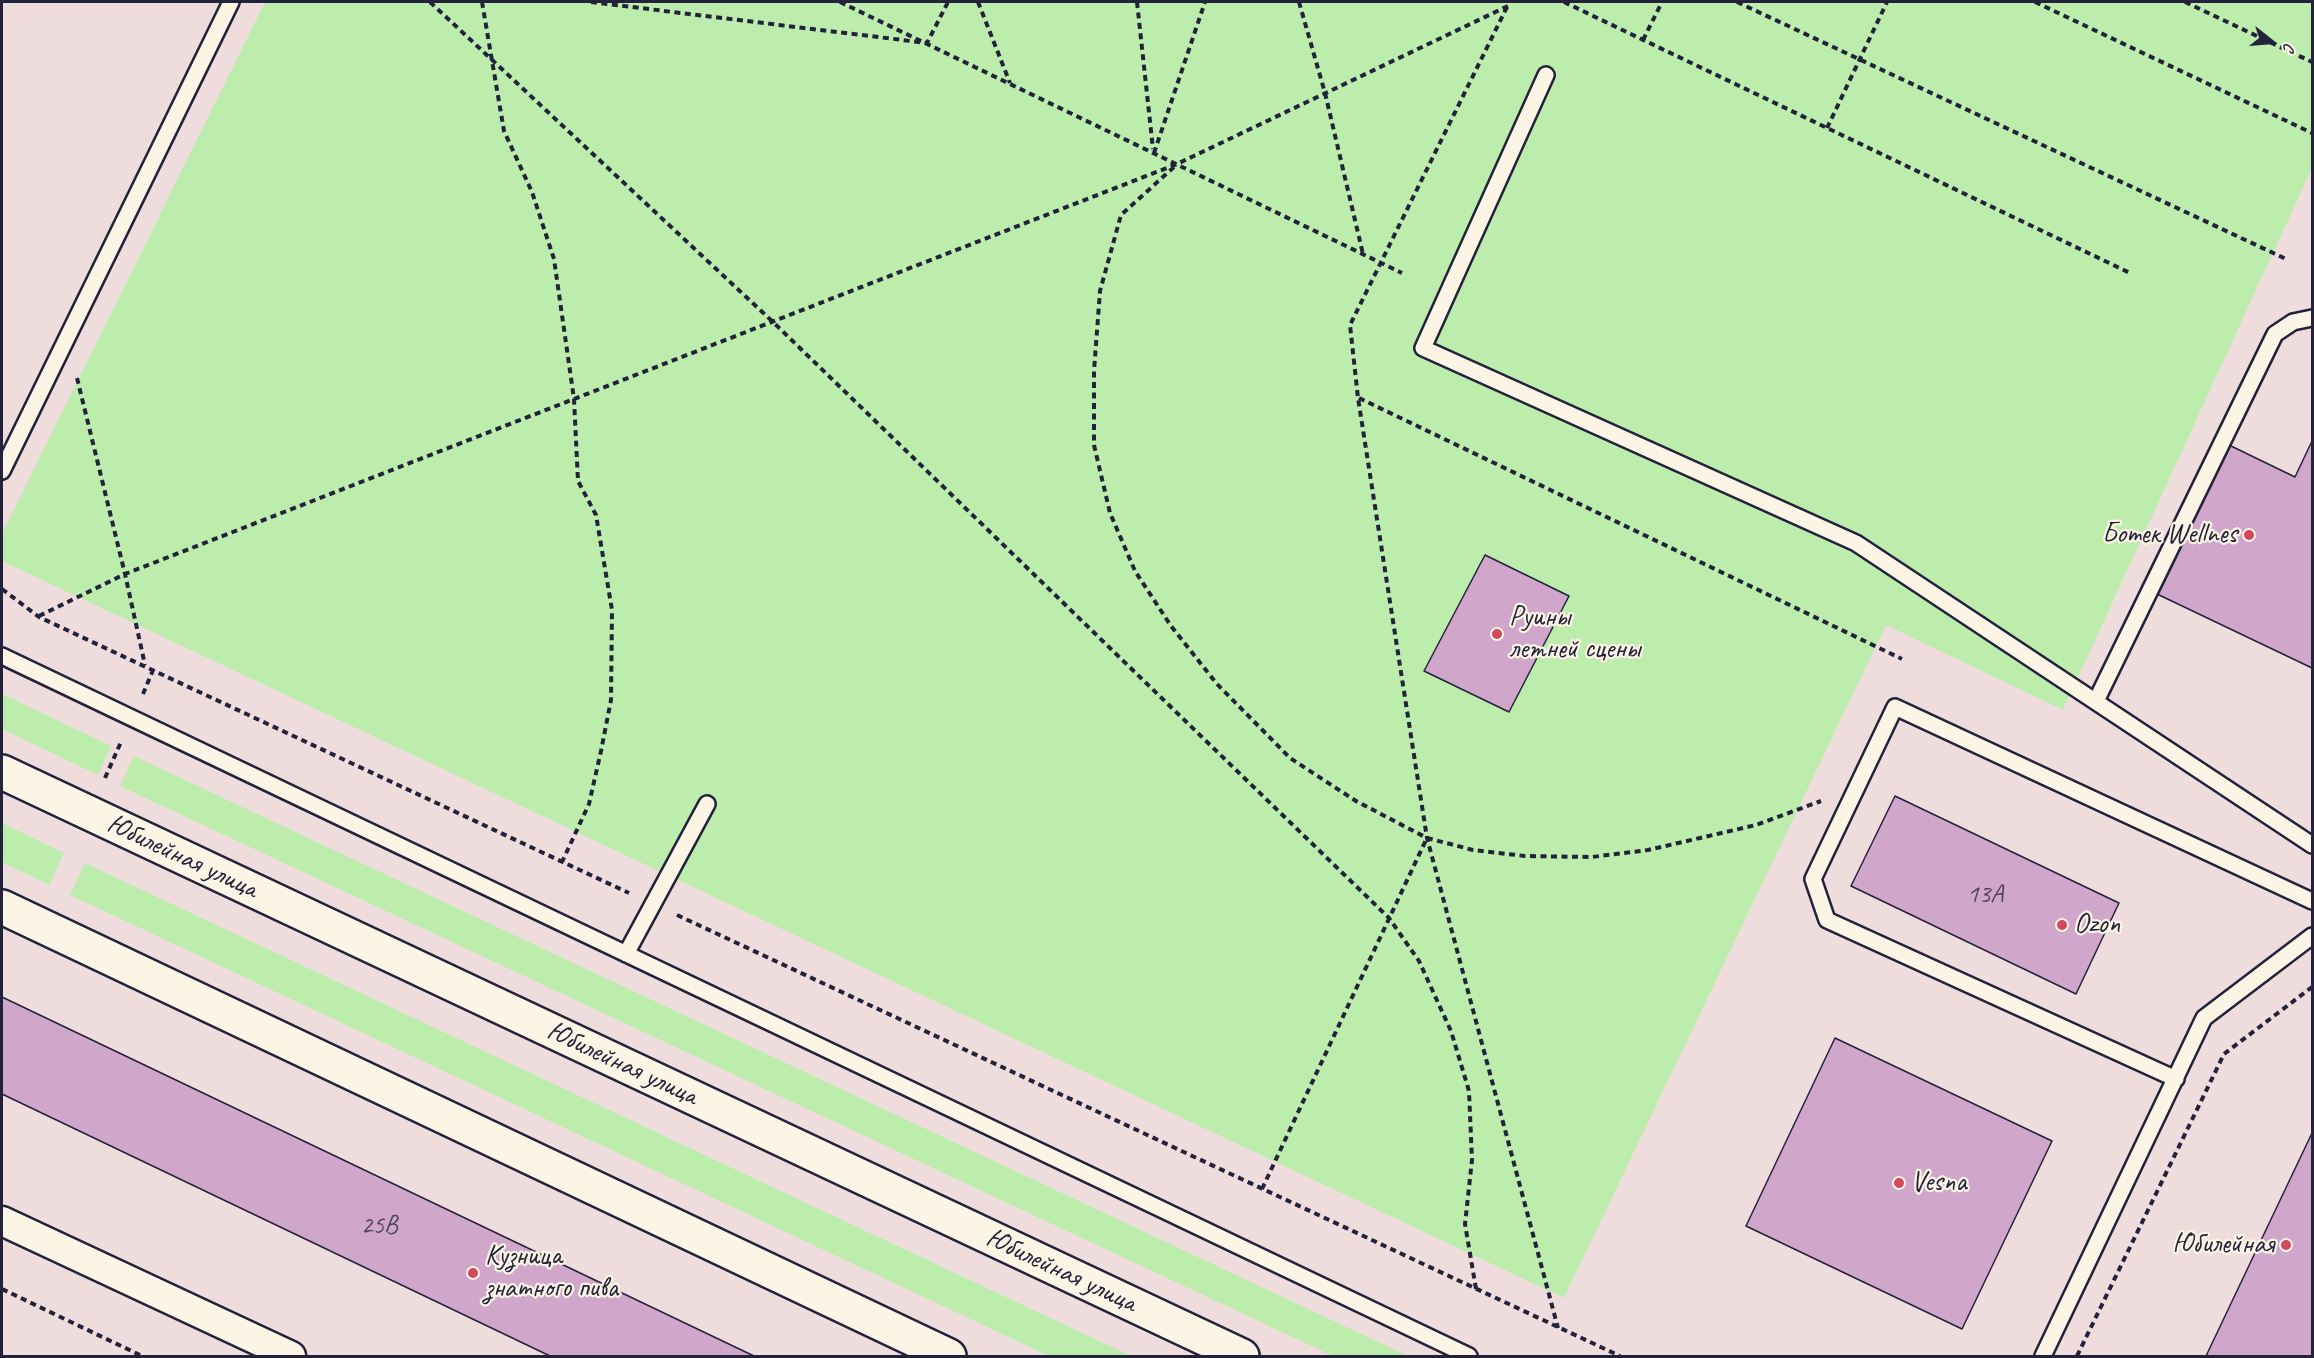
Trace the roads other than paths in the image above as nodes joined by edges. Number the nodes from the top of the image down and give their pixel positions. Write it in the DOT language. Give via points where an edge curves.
graph roads {
  1 [pos="231,2"];
  2 [pos="1546,75"];
  3 [pos="2313,318"];
  4 [pos="2,471"];
  5 [pos="2,656"];
  6 [pos="2096,701"];
  7 [pos="2,772"];
  8 [pos="707,804"];
  9 [pos="2313,844"];
  10 [pos="2313,901"];
  11 [pos="2,907"];
  12 [pos="2313,936"];
  13 [pos="626,954"];
  14 [pos="2176,1079"];
  15 [pos="2,1221"];
  16 [pos="291,1356"];
  17 [pos="949,1356"];
  18 [pos="1242,1356"];
  19 [pos="1469,1356"];
  20 [pos="2043,1356"];
  1 -- 4 [label="lane"];
  2 -- 6 [label="lane" via="1423,348 1856,543"];
  3 -- 6 [label="lane" via="2293,322 2275,334"];
  5 -- 13 [label="lane"];
  6 -- 9 [label="lane"];
  7 -- 18 [label="main road, Юбилейная улица"];
  8 -- 13 [label="lane"];
  10 -- 14 [label="lane" via="1895,707 1813,879 1827,920"];
  11 -- 17 [label="main road"];
  12 -- 14 [label="lane" via="2204,1018"];
  13 -- 19 [label="lane"];
  14 -- 20 [label="lane"];
  15 -- 16 [label="street"];
}
